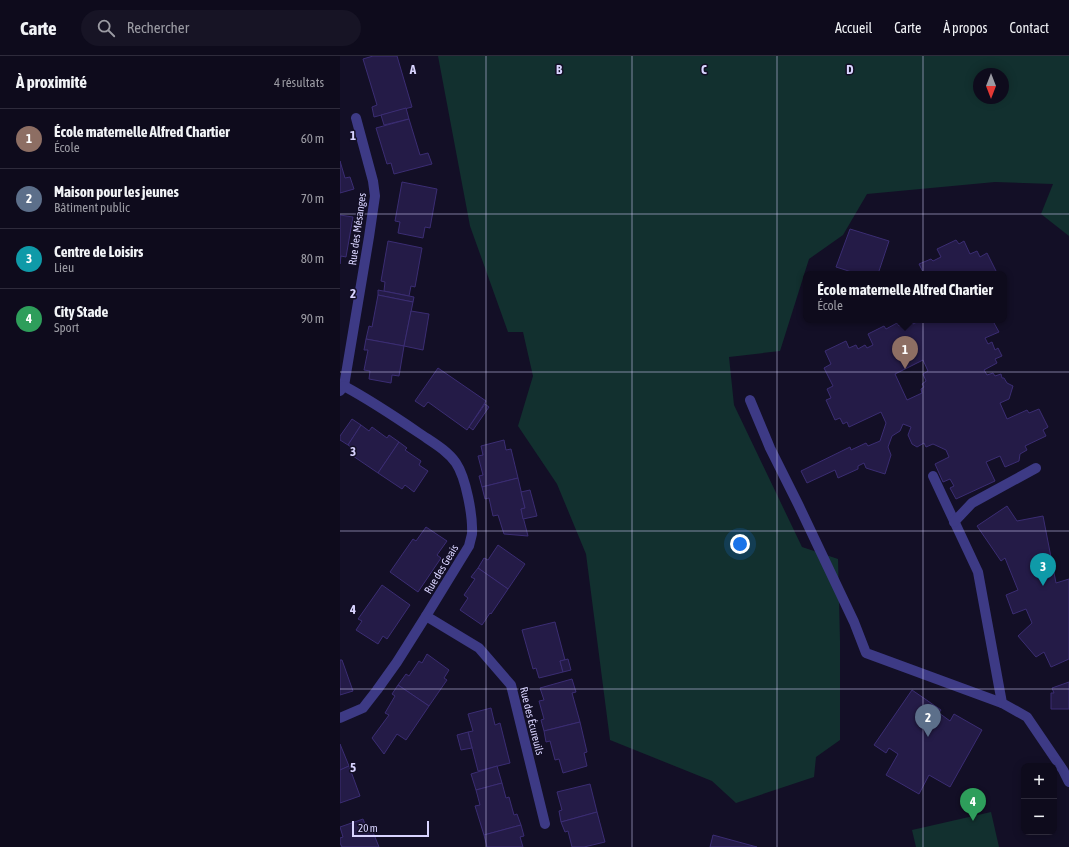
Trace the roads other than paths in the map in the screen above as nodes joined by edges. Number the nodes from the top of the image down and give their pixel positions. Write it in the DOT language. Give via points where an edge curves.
graph roads {
  1 [pos="356,118"];
  2 [pos="342,388"];
  3 [pos="750,400"];
  4 [pos="1036,468"];
  5 [pos="933,476"];
  6 [pos="954,522"];
  7 [pos="426,616"];
  8 [pos="1002,703"];
  9 [pos="340,718"];
  10 [pos="1069,782"];
  11 [pos="545,824"];
  1 -- 2 [label="street, Rue des Mésanges" via="375,196"];
  2 -- 7 [label="street, Rue des Geais" via="358,393 448,453 463,477 470,506 472,536 469,546"];
  3 -- 8 [label="street" via="770,448 854,622 866,653"];
  4 -- 6 [label="street" via="972,503"];
  5 -- 6 [label="street"];
  6 -- 8 [label="street" via="978,572"];
  7 -- 9 [label="street, Rue des Geais" via="397,662 363,708"];
  7 -- 11 [label="street, Rue des Écureuils" via="479,648 511,685"];
  8 -- 10 [label="street" via="1027,717"];
}
